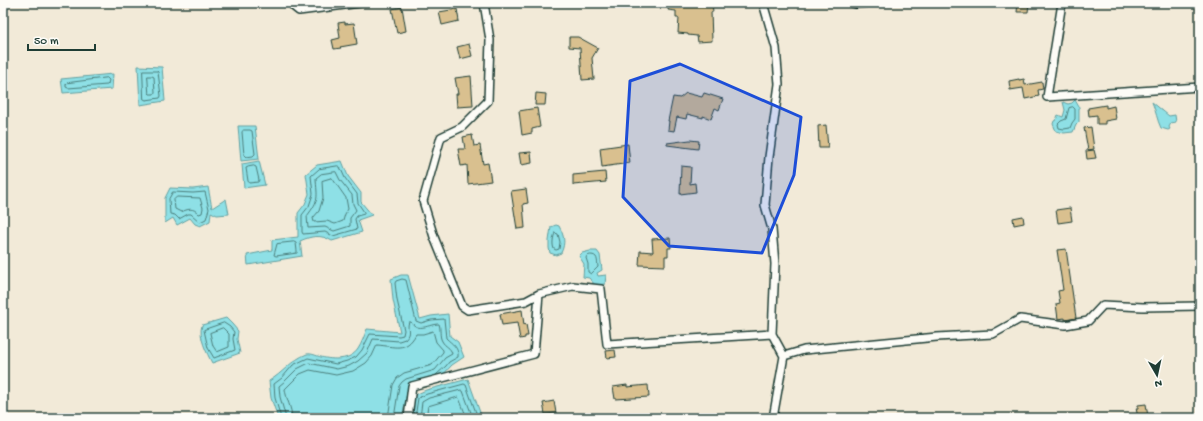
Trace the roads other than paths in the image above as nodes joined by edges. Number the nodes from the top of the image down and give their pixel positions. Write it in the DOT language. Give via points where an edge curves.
graph roads {
  1 [pos="292,3"];
  2 [pos="360,3"];
  3 [pos="484,3"];
  4 [pos="763,3"];
  5 [pos="853,3"];
  6 [pos="867,3"];
  7 [pos="1062,3"];
  8 [pos="1200,86"];
  9 [pos="539,294"];
  10 [pos="1200,306"];
  11 [pos="772,334"];
  12 [pos="784,356"];
  13 [pos="408,418"];
  14 [pos="773,418"];
  1 -- 2 [label="street" via="299,11"];
  3 -- 9 [label="street" via="490,40 488,101 462,127 441,137 423,201 434,237 462,306 468,310 526,301"];
  4 -- 11 [label="street" via="776,48 779,84 765,205 772,229 775,264"];
  5 -- 6 [label="street"];
  7 -- 8 [label="street" via="1047,97"];
  9 -- 11 [label="street" via="573,286 601,289 607,344"];
  9 -- 13 [label="street" via="534,354 412,386"];
  10 -- 12 [label="street" via="1104,305 1088,321 1065,325 1020,319 993,334 804,350"];
  11 -- 12 [label="street"];
  12 -- 14 [label="street"];
}
